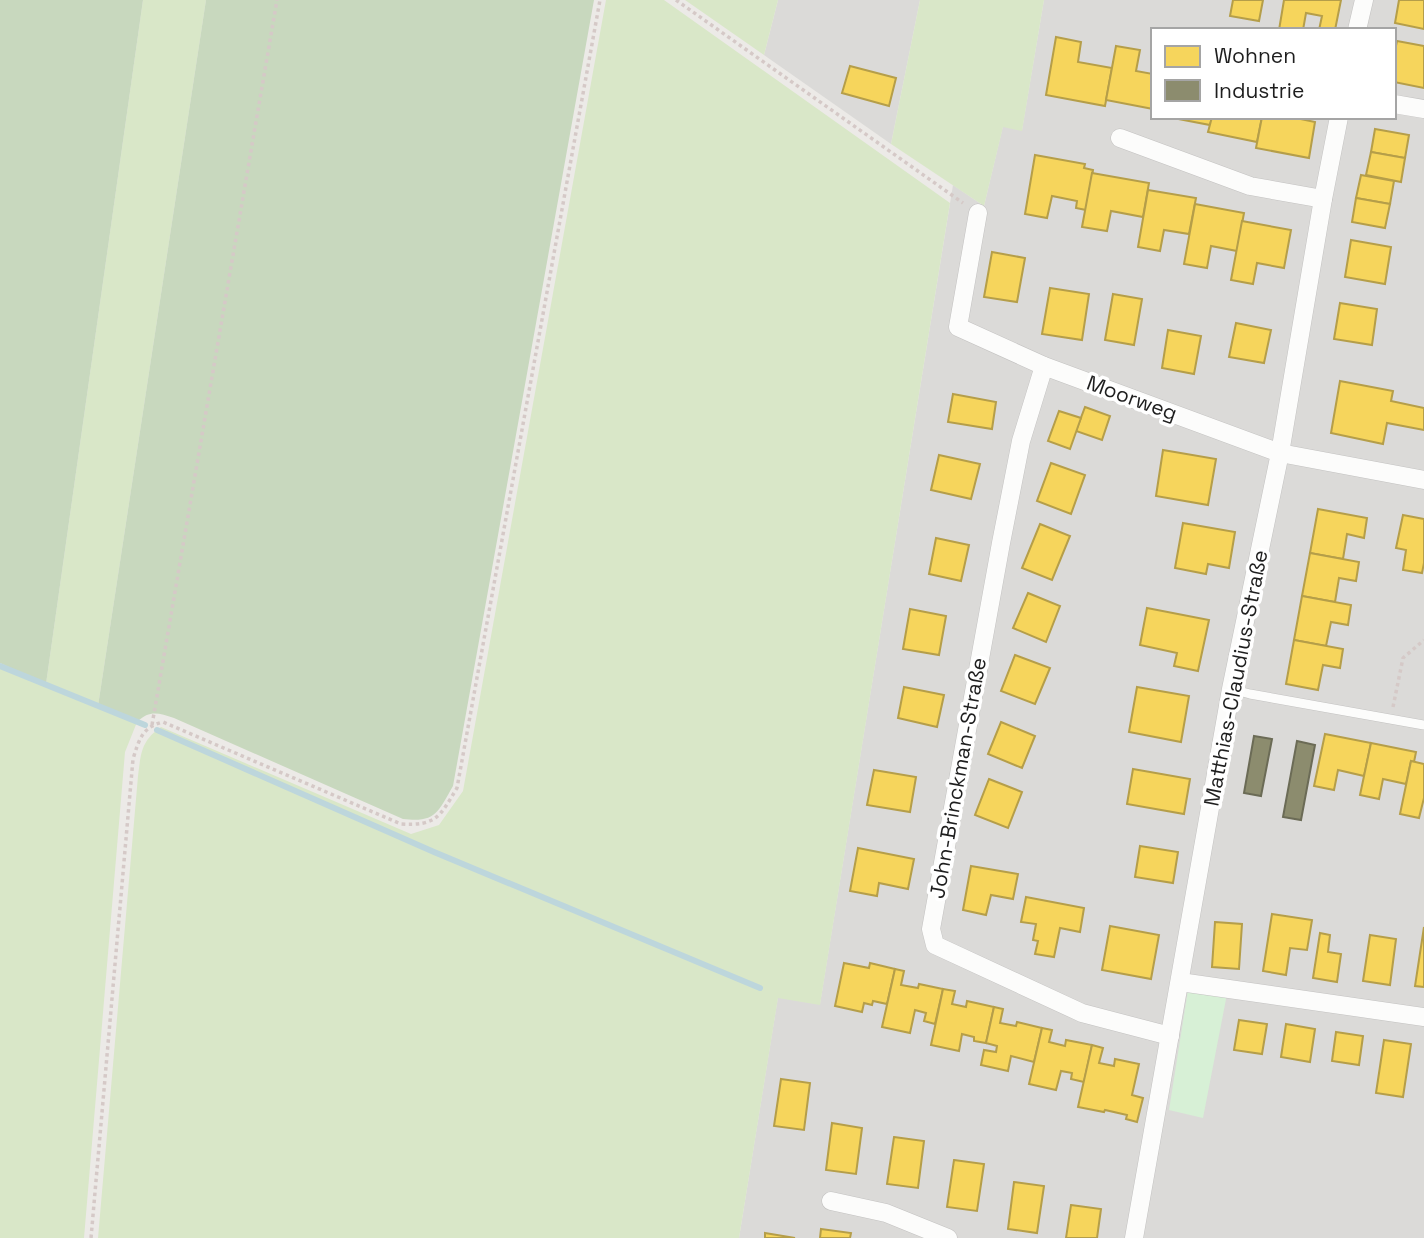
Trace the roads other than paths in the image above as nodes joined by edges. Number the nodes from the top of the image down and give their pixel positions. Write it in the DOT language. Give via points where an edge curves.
graph roads {
  1 [pos="1363,0"];
  2 [pos="1357,28"];
  3 [pos="1396,104"];
  4 [pos="1424,109"];
  5 [pos="1339,119"];
  6 [pos="1120,138"];
  7 [pos="1323,199"];
  8 [pos="978,213"];
  9 [pos="1044,366"];
  10 [pos="1280,453"];
  11 [pos="1424,480"];
  12 [pos="1231,689"];
  13 [pos="1424,725"];
  14 [pos="1180,982"];
  15 [pos="1424,1017"];
  16 [pos="1170,1035"];
  17 [pos="831,1201"];
  18 [pos="948,1238"];
  19 [pos="1134,1238"];
  1 -- 2 [label="street"];
  3 -- 4 [label="street"];
  5 -- 7 [label="street, Matthias-Claudius-Straße"];
  6 -- 7 [label="street" via="1250,186"];
  7 -- 10 [label="street, Matthias-Claudius-Straße"];
  8 -- 9 [label="street, Moorweg" via="958,327"];
  9 -- 10 [label="street, Moorweg"];
  9 -- 16 [label="street, John-Brinckman-Straße" via="1021,441 931,929 935,945 1082,1013"];
  10 -- 11 [label="street, Moorweg"];
  10 -- 12 [label="street, Matthias-Claudius-Straße"];
  12 -- 13 [label="lane"];
  12 -- 14 [label="street, Matthias-Claudius-Straße"];
  14 -- 15 [label="street"];
  14 -- 16 [label="street, Matthias-Claudius-Straße"];
  16 -- 19 [label="street, Matthias-Claudius-Straße"];
  17 -- 18 [label="street" via="886,1213"];
}
